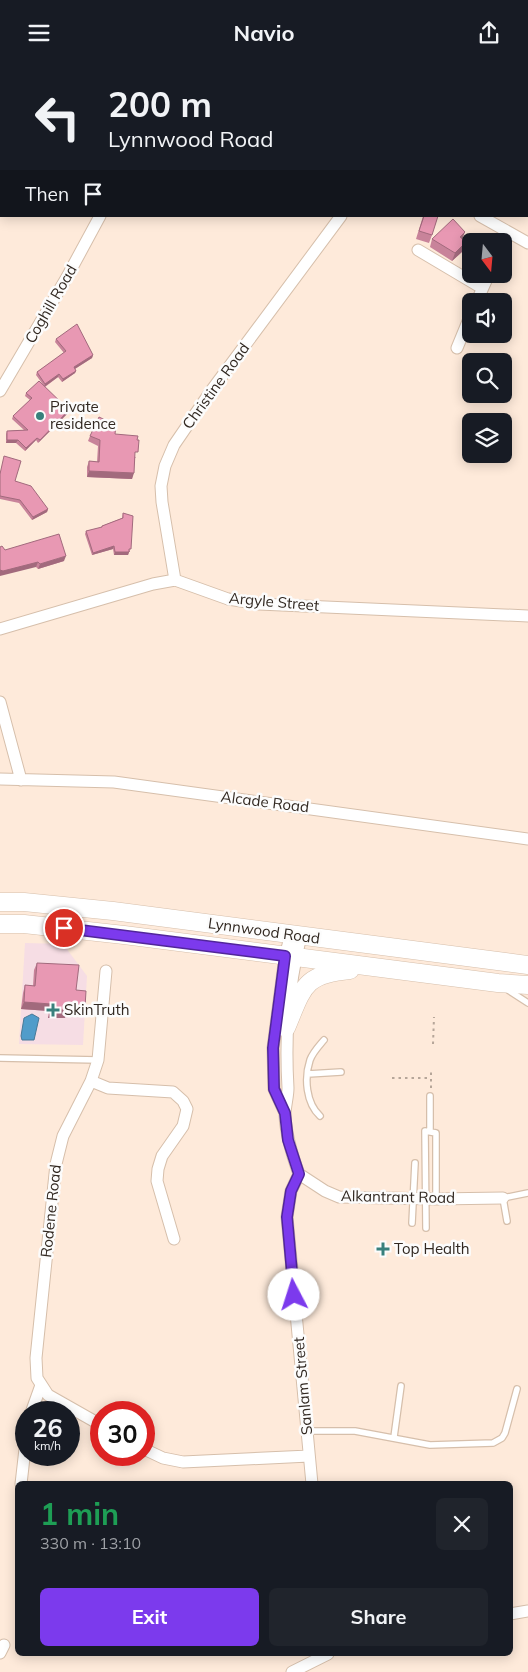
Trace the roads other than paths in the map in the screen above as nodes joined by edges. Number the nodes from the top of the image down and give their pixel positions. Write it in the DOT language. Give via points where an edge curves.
graph roads {
  1 [pos="99,217"];
  2 [pos="340,217"];
  3 [pos="482,217"];
  4 [pos="509,233"];
  5 [pos="512,235"];
  6 [pos="528,243"];
  7 [pos="418,250"];
  8 [pos="484,283"];
  9 [pos="482,288"];
  10 [pos="480,293"];
  11 [pos="462,336"];
  12 [pos="457,348"];
  13 [pos="0,391"];
  14 [pos="174,580"];
  15 [pos="528,616"];
  16 [pos="0,629"];
  17 [pos="0,701"];
  18 [pos="0,779"];
  19 [pos="21,779"];
  20 [pos="528,839"];
  21 [pos="0,902"];
  22 [pos="0,924"];
  23 [pos="296,935"];
  24 [pos="290,957"];
  25 [pos="528,965"];
  26 [pos="376,968"];
  27 [pos="106,971"];
  28 [pos="498,983"];
  29 [pos="528,985"];
  30 [pos="528,1003"];
  31 [pos="286,1028"];
  32 [pos="324,1040"];
  33 [pos="0,1058"];
  34 [pos="98,1060"];
  35 [pos="341,1073"];
  36 [pos="308,1074"];
  37 [pos="91,1081"];
  38 [pos="430,1096"];
  39 [pos="285,1113"];
  40 [pos="320,1116"];
  41 [pos="430,1132"];
  42 [pos="415,1163"];
  43 [pos="425,1163"];
  44 [pos="436,1163"];
  45 [pos="299,1174"];
  46 [pos="528,1193"];
  47 [pos="503,1198"];
  48 [pos="425,1199"];
  49 [pos="507,1221"];
  50 [pos="412,1223"];
  51 [pos="426,1228"];
  52 [pos="174,1239"];
  53 [pos="41,1385"];
  54 [pos="401,1386"];
  55 [pos="517,1389"];
  56 [pos="35,1401"];
  57 [pos="90,1419"];
  58 [pos="307,1431"];
  59 [pos="394,1437"];
  60 [pos="155,1454"];
  61 [pos="309,1456"];
  62 [pos="23,1466"];
  63 [pos="21,1481"];
  64 [pos="312,1481"];
  65 [pos="528,1611"];
  66 [pos="513,1614"];
  67 [pos="323,1656"];
  68 [pos="292,1672"];
  1 -- 13 [label="street, Coghill Road"];
  2 -- 14 [label="street, Christine Road" via="174,445 161,486"];
  3 -- 4 [label="street"];
  5 -- 6 [label="street"];
  7 -- 9 [label="street"];
  8 -- 9 [label="street"];
  9 -- 10 [label="street"];
  11 -- 12 [label="street"];
  14 -- 15 [label="street, Argyle Street" via="228,599 260,604"];
  14 -- 16 [label="street"];
  17 -- 19 [label="street"];
  18 -- 19 [label="street, Alcade Road"];
  19 -- 20 [label="street, Alcade Road" via="114,781"];
  21 -- 23 [label="main road, Lynnwood Road" via="113,911"];
  22 -- 24 [label="main road, Lynnwood Road" via="124,935"];
  23 -- 24 [label="street"];
  23 -- 25 [label="main road, Lynnwood Road"];
  24 -- 26 [label="main road, Lynnwood Road"];
  24 -- 31 [label="street"];
  24 -- 39 [label="street" via="273,1048 274,1089"];
  26 -- 28 [label="main road, Lynnwood Road"];
  26 -- 31 [label="main road" via="320,975 300,994"];
  27 -- 34 [label="street, Rodene Road"];
  28 -- 29 [label="main road, Lynnwood Road"];
  28 -- 30 [label="lane"];
  31 -- 39 [label="street" via="288,1096"];
  32 -- 36 [label="lane" via="310,1059"];
  33 -- 34 [label="lane"];
  34 -- 37 [label="street, Rodene Road"];
  35 -- 36 [label="lane"];
  36 -- 40 [label="lane" via="310,1101"];
  37 -- 52 [label="street" via="108,1088 173,1092 183,1101 187,1109 183,1126 162,1156 157,1181"];
  37 -- 53 [label="street, Rodene Road" via="63,1136 56,1164 36,1358 37,1378"];
  38 -- 41 [label="lane"];
  39 -- 45 [label="street" via="288,1140"];
  41 -- 43 [label="lane"];
  41 -- 44 [label="lane"];
  42 -- 48 [label="lane"];
  43 -- 44 [label="lane"];
  43 -- 48 [label="lane"];
  44 -- 48 [label="lane"];
  45 -- 48 [label="street, Alkantrant Road" via="339,1197"];
  45 -- 58 [label="street, Sanlam Street" via="291,1191 287,1217"];
  46 -- 47 [label="lane"];
  47 -- 48 [label="street, Alkantrant Road"];
  47 -- 49 [label="lane"];
  48 -- 50 [label="lane"];
  48 -- 51 [label="lane"];
  53 -- 56 [label="street"];
  53 -- 57 [label="street" via="48,1395"];
  54 -- 59 [label="lane"];
  55 -- 59 [label="lane" via="505,1433 493,1443 430,1445"];
  58 -- 59 [label="lane" via="355,1431"];
  58 -- 61 [label="street, Sanlam Street"];
  60 -- 61 [label="street" via="182,1462"];
  61 -- 64 [label="street, Sanlam Street"];
  62 -- 63 [label="street"];
  65 -- 66 [label="street"];
  67 -- 68 [label="street"];
}
